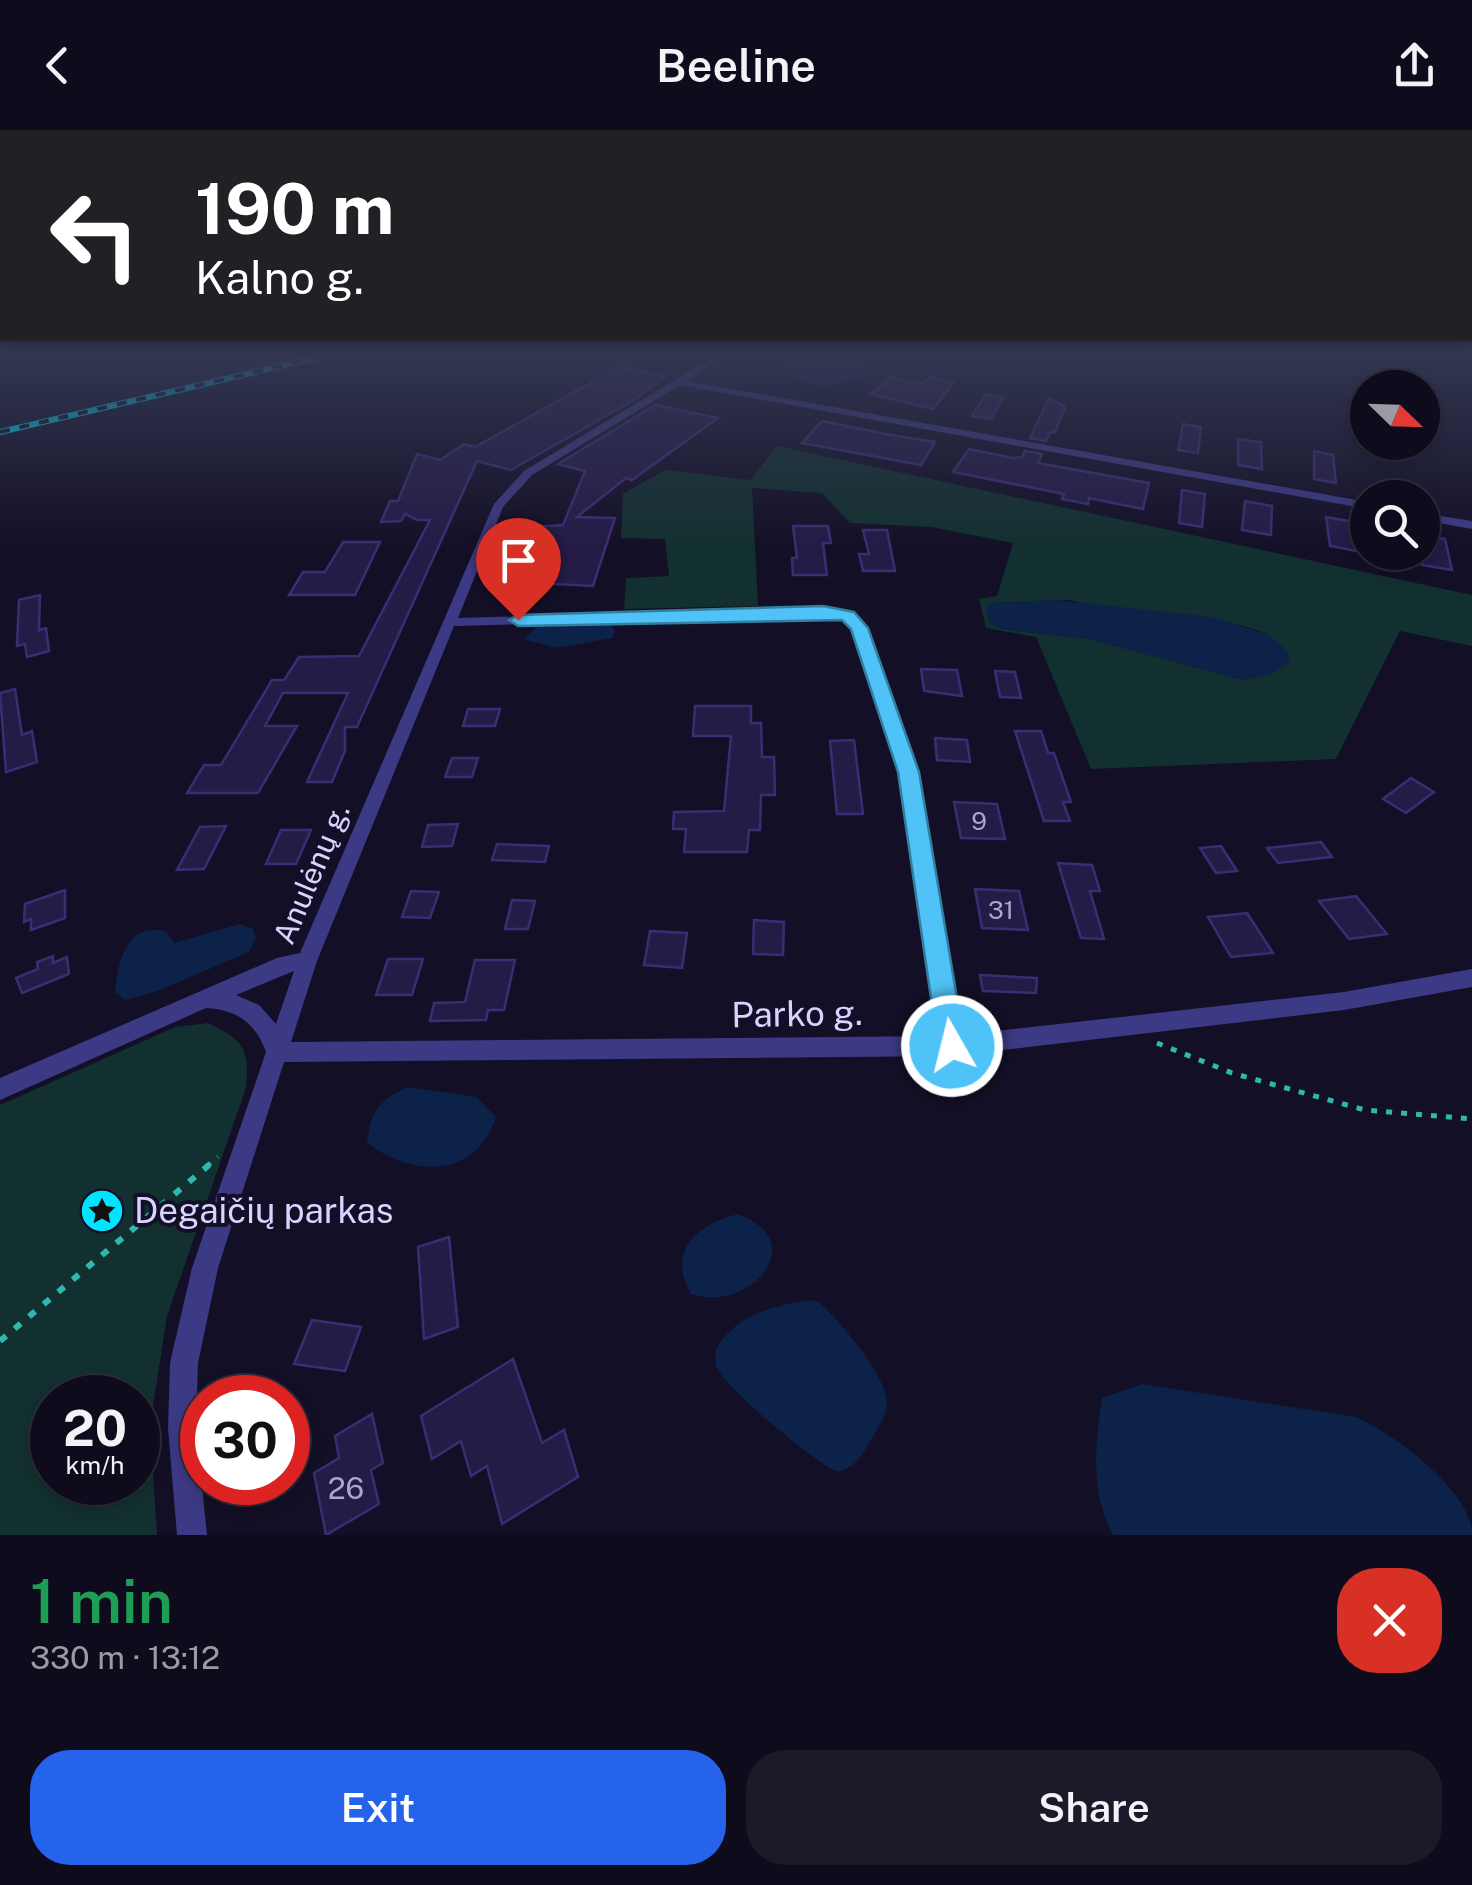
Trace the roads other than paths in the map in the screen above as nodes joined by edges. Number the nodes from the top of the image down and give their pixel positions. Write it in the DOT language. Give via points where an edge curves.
graph roads {
  1 [pos="621,419"];
  2 [pos="882,419"];
  3 [pos="1350,503"];
  4 [pos="1440,519"];
  5 [pos="1472,525"];
  6 [pos="451,622"];
  7 [pos="307,962"];
  8 [pos="1472,978"];
  9 [pos="206,999"];
  10 [pos="952,1046"];
  11 [pos="277,1052"];
  12 [pos="0,1088"];
  13 [pos="192,1535"];
  1 -- 6 [label="street, Anulėnų g." via="510,488"];
  2 -- 3 [label="street"];
  4 -- 5 [label="street"];
  6 -- 7 [label="street, Anulėnų g."];
  6 -- 10 [label="street" via="848,616 859,628 909,772"];
  7 -- 9 [label="street" via="284,964"];
  7 -- 11 [label="street, Anulėnų g."];
  8 -- 10 [label="street, Parko g." via="1344,1001"];
  9 -- 11 [label="street" via="229,1000 260,1015"];
  9 -- 12 [label="street"];
  10 -- 11 [label="street, Parko g."];
  11 -- 13 [label="street, Anulėnų g." via="205,1268 184,1363 182,1428"];
}
